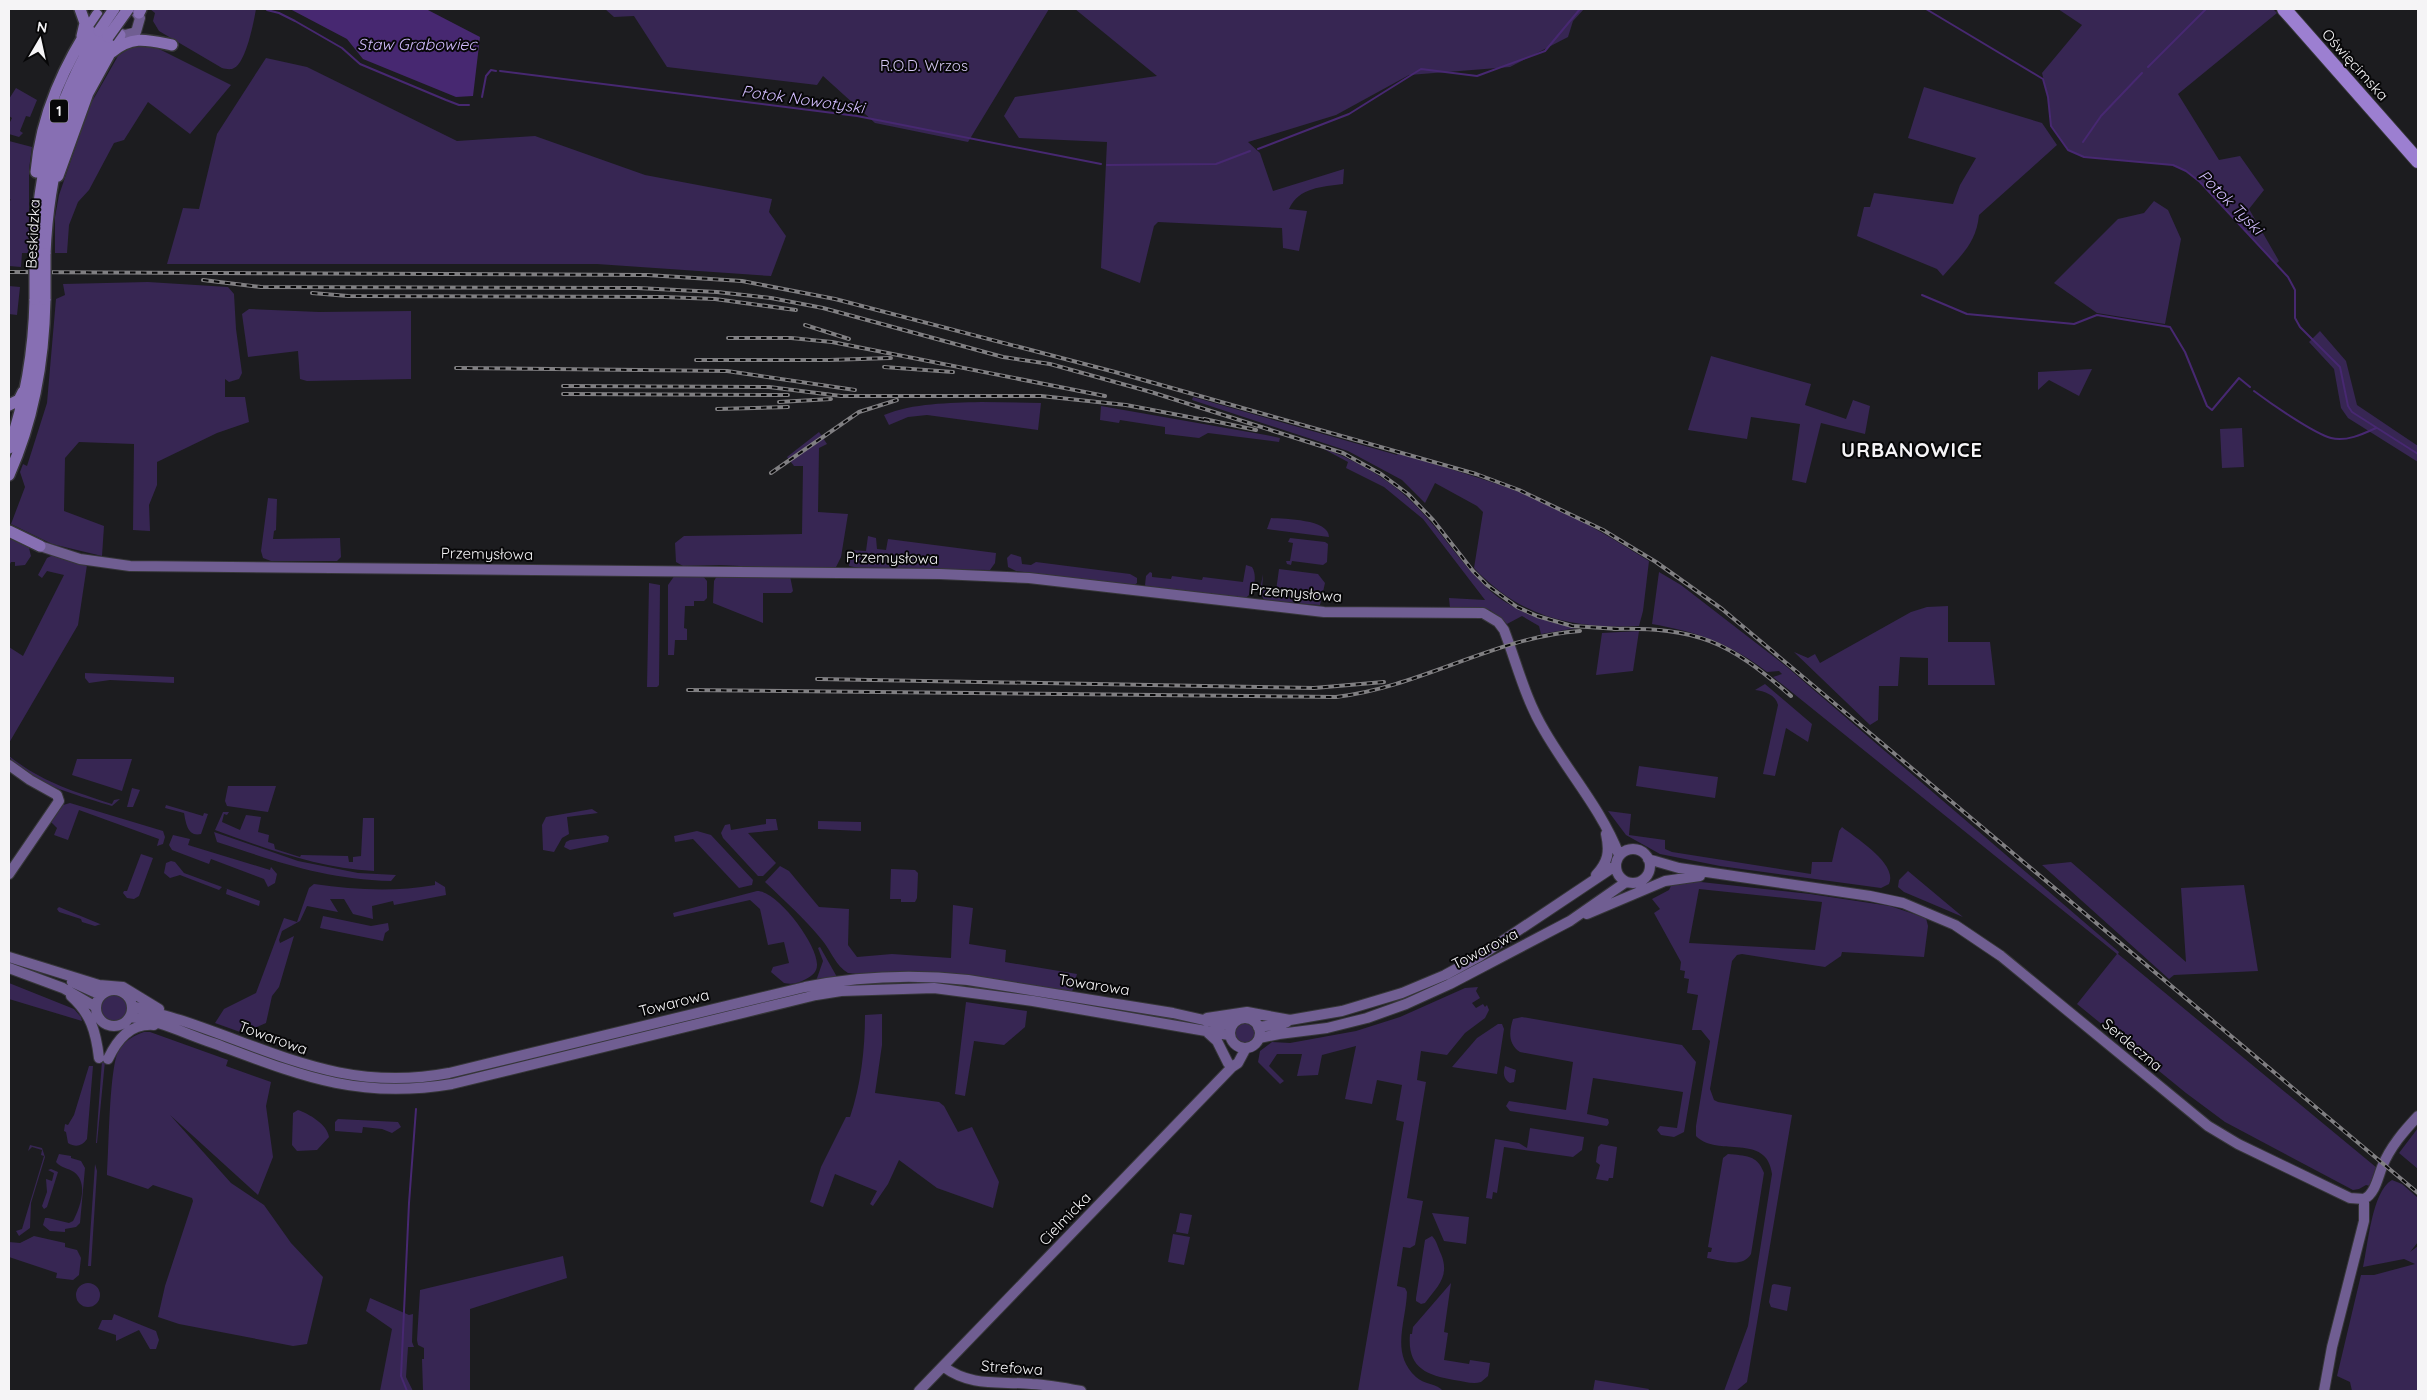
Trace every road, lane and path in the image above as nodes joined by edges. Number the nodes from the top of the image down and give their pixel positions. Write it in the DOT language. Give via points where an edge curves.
graph roads {
  1 [pos="80,9"];
  2 [pos="114,9"];
  3 [pos="2284,9"];
  4 [pos="135,10"];
  5 [pos="96,11"];
  6 [pos="103,34"];
  7 [pos="120,35"];
  8 [pos="80,41"];
  9 [pos="172,46"];
  10 [pos="106,56"];
  11 [pos="2383,120"];
  12 [pos="2418,150"];
  13 [pos="2418,162"];
  14 [pos="43,201"];
  15 [pos="40,299"];
  16 [pos="28,384"];
  17 [pos="9,405"];
  18 [pos="9,411"];
  19 [pos="13,435"];
  20 [pos="9,448"];
  21 [pos="9,475"];
  22 [pos="9,531"];
  23 [pos="40,546"];
  24 [pos="9,765"];
  25 [pos="1604,823"];
  26 [pos="1612,835"];
  27 [pos="1630,849"];
  28 [pos="1619,855"];
  29 [pos="1648,859"];
  30 [pos="1615,866"];
  31 [pos="1679,868"];
  32 [pos="1649,871"];
  33 [pos="9,874"];
  34 [pos="1727,875"];
  35 [pos="1591,882"];
  36 [pos="1626,882"];
  37 [pos="1570,921"];
  38 [pos="9,957"];
  39 [pos="9,968"];
  40 [pos="41,968"];
  41 [pos="63,988"];
  42 [pos="104,993"];
  43 [pos="132,1006"];
  44 [pos="96,1007"];
  45 [pos="130,1018"];
  46 [pos="180,1020"];
  47 [pos="1290,1020"];
  48 [pos="1203,1024"];
  49 [pos="1233,1024"];
  50 [pos="1258,1027"];
  51 [pos="170,1028"];
  52 [pos="1230,1035"];
  53 [pos="1259,1038"];
  54 [pos="589,1045"];
  55 [pos="1242,1048"];
  56 [pos="1232,1067"];
  57 [pos="2418,1116"];
  58 [pos="2364,1200"];
  59 [pos="944,1366"];
  60 [pos="918,1391"];
  61 [pos="1082,1391"];
  62 [pos="2324,1391"];
  1 -- 8 [label="main road" via="84,24"];
  2 -- 6 [label="main road, Beskidzka / 1, bridge"];
  3 -- 11 [label="highway, Oświęcimska"];
  4 -- 6 [label="main road, Beskidzka / 1, bridge"];
  4 -- 7 [label="street" via="140,23 136,32"];
  5 -- 7 [label="street" via="103,25"];
  5 -- 8 [label="main road"];
  6 -- 14 [label="main road, Beskidzka / 1" via="74,76 58,113 45,159"];
  7 -- 10 [label="main road"];
  8 -- 14 [label="main road" via="42,130 36,174"];
  9 -- 10 [label="main road" via="145,40 131,41"];
  10 -- 14 [label="main road"];
  11 -- 12 [label="highway, Oświęcimska"];
  11 -- 13 [label="highway, Oświęcimska"];
  14 -- 15 [label="main road, Beskidzka / 1, bridge"];
  15 -- 16 [label="main road, Beskidzka / 1"];
  15 -- 21 [label="main road, Beskidzka / 1" via="43,342 36,392"];
  16 -- 17 [label="main road" via="19,400"];
  16 -- 19 [label="main road, Beskidzka / 1"];
  18 -- 19 [label="main road"];
  19 -- 20 [label="main road, Beskidzka / 1"];
  22 -- 23 [label="main road"];
  23 -- 25 [label="street, Przemysłowa" via="80,559 130,566 940,574 1029,578 1324,612 1483,613 1504,630 1536,715"];
  24 -- 33 [label="street" via="57,795 59,801"];
  25 -- 26 [label="street, Przemysłowa"];
  25 -- 35 [label="street" via="1609,854"];
  26 -- 27 [label="street, Przemysłowa"];
  26 -- 28 [label="street, Przemysłowa"];
  27 -- 28 [label="street"];
  27 -- 29 [label="street" via="1638,850"];
  28 -- 30 [label="street"];
  29 -- 31 [label="street"];
  29 -- 32 [label="street"];
  30 -- 35 [label="street, Towarowa"];
  30 -- 36 [label="street" via="1617,874"];
  31 -- 32 [label="street"];
  31 -- 34 [label="street"];
  32 -- 36 [label="street" via="1640,882"];
  34 -- 37 [label="street" via="1665,881"];
  34 -- 58 [label="street, Serdeczna" via="1890,899 1955,925 1981,941 2193,1116 2222,1136 2333,1191"];
  35 -- 47 [label="street, Towarowa" via="1480,956 1445,975 1378,1001"];
  36 -- 37 [label="street, Towarowa"];
  37 -- 53 [label="street, Towarowa" via="1450,984 1388,1011 1326,1028"];
  38 -- 40 [label="street"];
  39 -- 41 [label="street"];
  40 -- 42 [label="street" via="94,992"];
  40 -- 46 [label="street" via="99,985 123,987 143,1002"];
  41 -- 44 [label="street"];
  41 -- 51 [label="street" via="91,1018 103,1058 129,1031 144,1025"];
  42 -- 43 [label="street" via="114,990 124,993"];
  42 -- 44 [label="street"];
  43 -- 45 [label="street"];
  43 -- 46 [label="street, Towarowa"];
  44 -- 45 [label="street" via="98,1018 106,1025 121,1025"];
  45 -- 51 [label="street, Towarowa" via="150,1020"];
  46 -- 54 [label="street, Towarowa" via="313,1068 373,1078 438,1075"];
  47 -- 48 [label="street, Towarowa" via="1247,1012 1212,1016"];
  47 -- 50 [label="street, Towarowa"];
  48 -- 49 [label="street, Towarowa"];
  48 -- 52 [label="street, Towarowa"];
  48 -- 54 [label="street, Towarowa" via="1172,1013 968,980 890,976 805,986"];
  48 -- 56 [label="street"];
  49 -- 50 [label="street" via="1247,1018"];
  49 -- 52 [label="street"];
  50 -- 53 [label="street"];
  51 -- 54 [label="street, Towarowa" via="300,1075 366,1089 435,1087"];
  52 -- 55 [label="street" via="1232,1042"];
  53 -- 55 [label="street" via="1254,1045"];
  55 -- 56 [label="street, Cielmicka" via="1238,1063"];
  56 -- 59 [label="street, Cielmicka"];
  57 -- 58 [label="street" via="2400,1136 2383,1164 2372,1193"];
  58 -- 62 [label="street" via="2364,1221"];
  59 -- 60 [label="street, Cielmicka"];
  59 -- 61 [label="street, Strefowa" via="957,1377 979,1382 1032,1384"];
}
